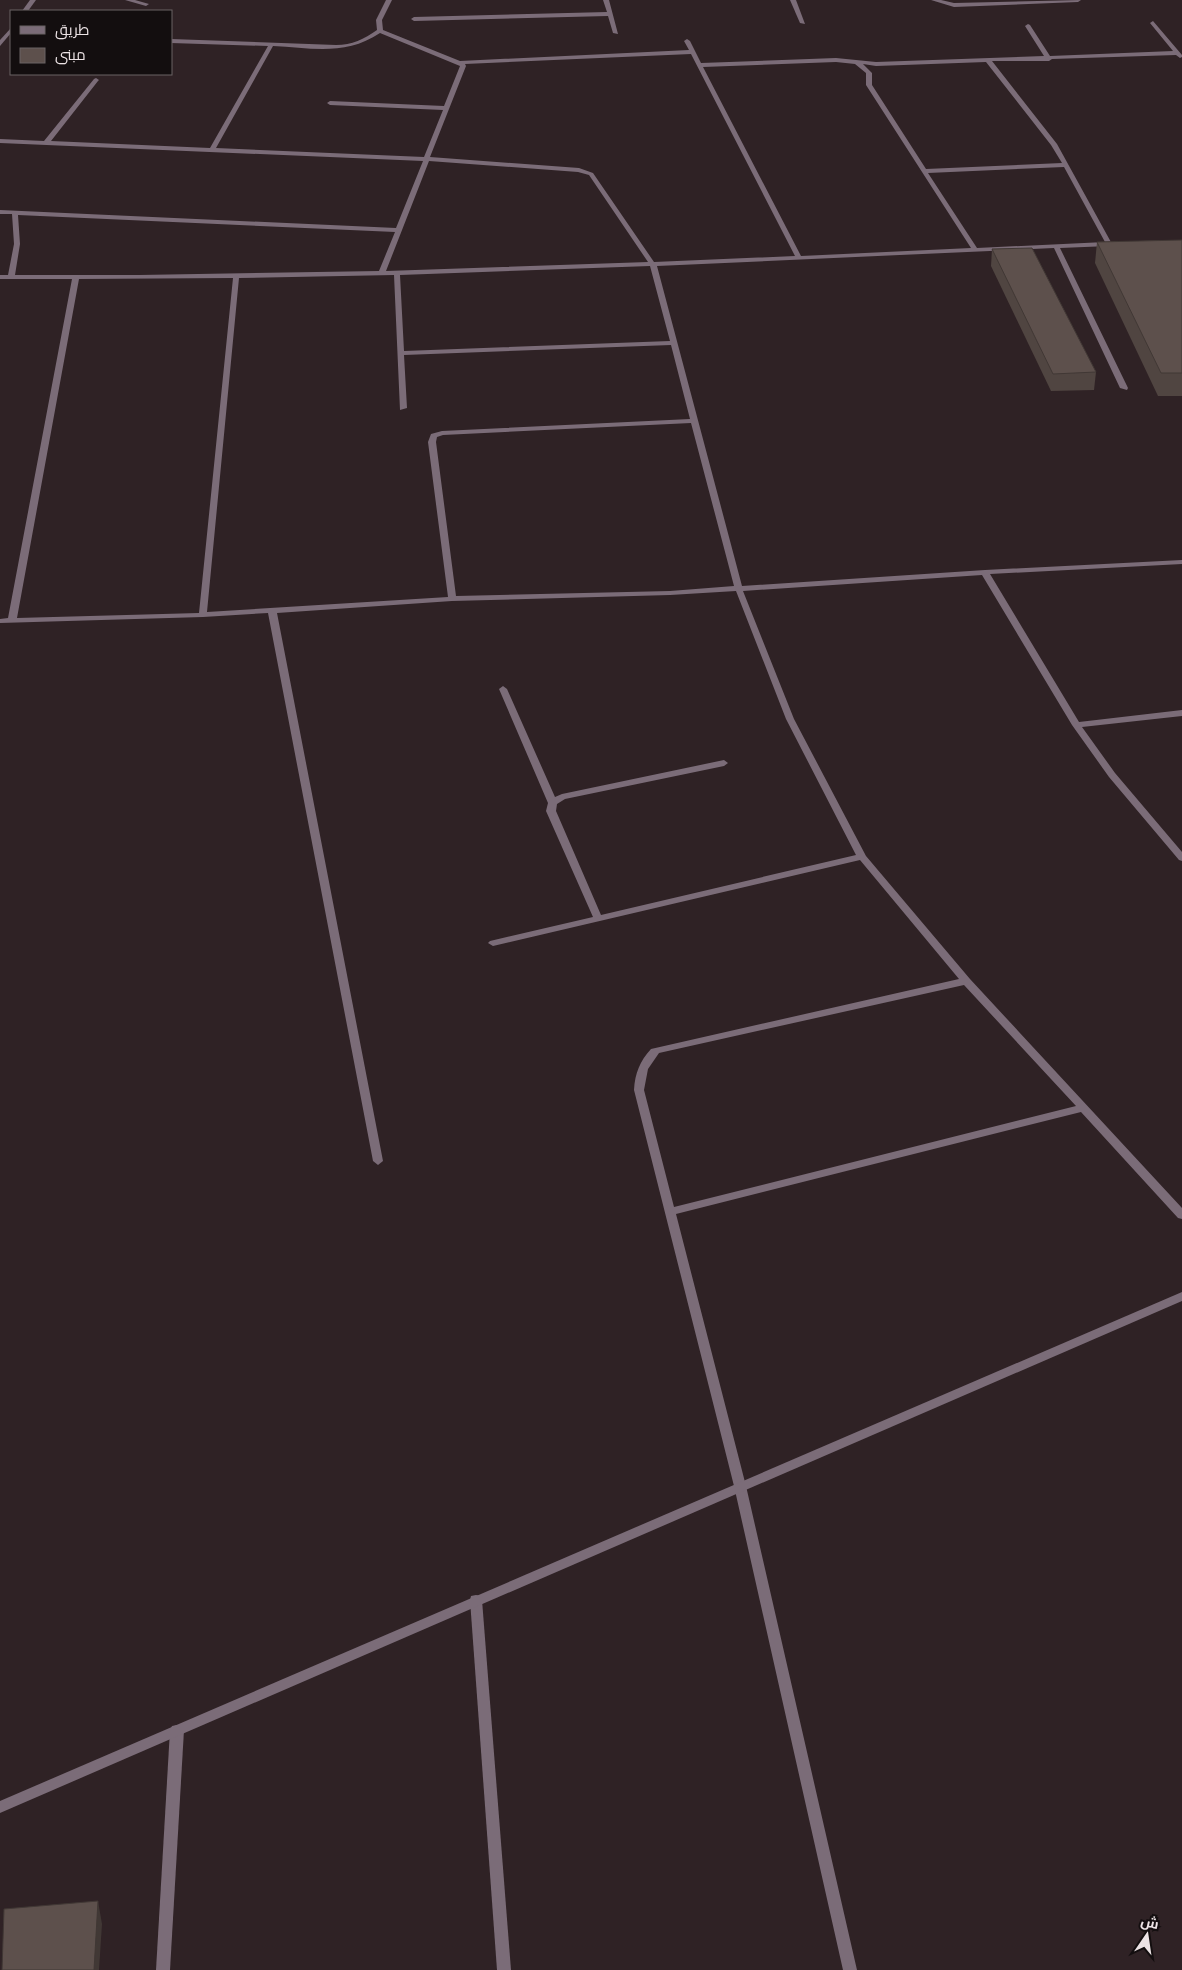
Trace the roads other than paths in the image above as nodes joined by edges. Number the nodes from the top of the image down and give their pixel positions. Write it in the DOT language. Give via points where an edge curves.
graph roads {
  1 [pos="128,0"];
  2 [pos="389,0"];
  3 [pos="606,0"];
  4 [pos="793,0"];
  5 [pos="934,0"];
  6 [pos="1078,0"];
  7 [pos="146,4"];
  8 [pos="610,14"];
  9 [pos="414,19"];
  10 [pos="803,23"];
  11 [pos="1153,23"];
  12 [pos="1028,26"];
  13 [pos="380,31"];
  14 [pos="10,33"];
  15 [pos="616,33"];
  16 [pos="0,34"];
  17 [pos="172,41"];
  18 [pos="687,41"];
  19 [pos="0,44"];
  20 [pos="271,45"];
  21 [pos="693,52"];
  22 [pos="1180,56"];
  23 [pos="1049,59"];
  24 [pos="988,60"];
  25 [pos="857,62"];
  26 [pos="459,63"];
  27 [pos="700,65"];
  28 [pos="96,80"];
  29 [pos="330,103"];
  30 [pos="447,108"];
  31 [pos="0,141"];
  32 [pos="46,143"];
  33 [pos="212,150"];
  34 [pos="427,160"];
  35 [pos="1066,164"];
  36 [pos="924,170"];
  37 [pos="0,212"];
  38 [pos="15,214"];
  39 [pos="397,230"];
  40 [pos="1118,243"];
  41 [pos="1109,244"];
  42 [pos="1056,246"];
  43 [pos="975,250"];
  44 [pos="799,258"];
  45 [pos="653,265"];
  46 [pos="382,273"];
  47 [pos="397,273"];
  48 [pos="0,277"];
  49 [pos="10,277"];
  50 [pos="76,277"];
  51 [pos="236,277"];
  52 [pos="672,343"];
  53 [pos="400,354"];
  54 [pos="1124,388"];
  55 [pos="404,408"];
  56 [pos="693,421"];
  57 [pos="1182,562"];
  58 [pos="985,572"];
  59 [pos="738,587"];
  60 [pos="452,599"];
  61 [pos="272,610"];
  62 [pos="203,615"];
  63 [pos="0,621"];
  64 [pos="12,621"];
  65 [pos="503,689"];
  66 [pos="1182,713"];
  67 [pos="1076,725"];
  68 [pos="724,763"];
  69 [pos="553,803"];
  70 [pos="862,857"];
  71 [pos="1182,858"];
  72 [pos="598,918"];
  73 [pos="493,942"];
  74 [pos="966,981"];
  75 [pos="1083,1108"];
  76 [pos="378,1161"];
  77 [pos="670,1212"];
  78 [pos="1182,1215"];
  79 [pos="1182,1296"];
  80 [pos="740,1486"];
  81 [pos="476,1600"];
  82 [pos="177,1730"];
  83 [pos="0,1807"];
  84 [pos="163,1970"];
  85 [pos="504,1970"];
  86 [pos="850,1970"];
  1 -- 7 [label="street"];
  2 -- 13 [label="street" via="379,20"];
  3 -- 8 [label="street"];
  4 -- 10 [label="street"];
  5 -- 6 [label="street" via="954,5"];
  8 -- 9 [label="street"];
  8 -- 15 [label="street"];
  11 -- 22 [label="street"];
  12 -- 23 [label="street"];
  13 -- 20 [label="street" via="360,45 346,47"];
  13 -- 26 [label="street"];
  14 -- 16 [label="street"];
  14 -- 19 [label="street"];
  17 -- 20 [label="street"];
  18 -- 21 [label="street"];
  20 -- 33 [label="street"];
  21 -- 26 [label="street"];
  21 -- 27 [label="street"];
  22 -- 23 [label="street"];
  23 -- 24 [label="street"];
  24 -- 25 [label="street"];
  24 -- 35 [label="street"];
  25 -- 27 [label="street"];
  25 -- 36 [label="street" via="868,73 869,85"];
  26 -- 30 [label="street" via="463,66"];
  27 -- 44 [label="street"];
  28 -- 32 [label="street"];
  29 -- 30 [label="street"];
  30 -- 34 [label="street"];
  31 -- 32 [label="street"];
  32 -- 33 [label="street"];
  33 -- 34 [label="street"];
  34 -- 39 [label="street"];
  34 -- 45 [label="street" via="579,170 591,174"];
  35 -- 36 [label="street"];
  35 -- 41 [label="street"];
  36 -- 43 [label="street"];
  37 -- 38 [label="street"];
  38 -- 39 [label="street"];
  38 -- 49 [label="street" via="17,244"];
  39 -- 46 [label="street"];
  40 -- 41 [label="street"];
  41 -- 42 [label="street"];
  42 -- 43 [label="street"];
  42 -- 54 [label="street"];
  43 -- 44 [label="street"];
  44 -- 45 [label="street"];
  45 -- 47 [label="street"];
  45 -- 52 [label="street"];
  46 -- 47 [label="street"];
  46 -- 51 [label="street"];
  47 -- 53 [label="street"];
  48 -- 49 [label="street"];
  49 -- 50 [label="street"];
  50 -- 51 [label="street"];
  50 -- 64 [label="street"];
  51 -- 62 [label="street"];
  52 -- 53 [label="street"];
  52 -- 56 [label="street"];
  53 -- 55 [label="street"];
  56 -- 59 [label="street"];
  56 -- 60 [label="street" via="442,433 434,436 432,442"];
  57 -- 58 [label="street"];
  58 -- 59 [label="street"];
  58 -- 67 [label="street"];
  59 -- 60 [label="street" via="670,593"];
  59 -- 70 [label="street" via="790,719"];
  60 -- 61 [label="street"];
  61 -- 62 [label="street"];
  61 -- 76 [label="street"];
  62 -- 64 [label="street"];
  63 -- 64 [label="street"];
  65 -- 69 [label="street"];
  66 -- 67 [label="street"];
  67 -- 71 [label="street" via="1112,775"];
  68 -- 69 [label="street" via="562,797"];
  69 -- 72 [label="street" via="552,811"];
  70 -- 72 [label="street"];
  70 -- 74 [label="street"];
  72 -- 73 [label="street"];
  74 -- 75 [label="street"];
  74 -- 77 [label="street" via="655,1051 644,1063 639,1090"];
  75 -- 77 [label="street"];
  75 -- 78 [label="street"];
  77 -- 80 [label="street"];
  79 -- 80 [label="street"];
  80 -- 81 [label="street"];
  80 -- 86 [label="street"];
  81 -- 82 [label="street"];
  81 -- 85 [label="street"];
  82 -- 83 [label="street"];
  82 -- 84 [label="street"];
}
